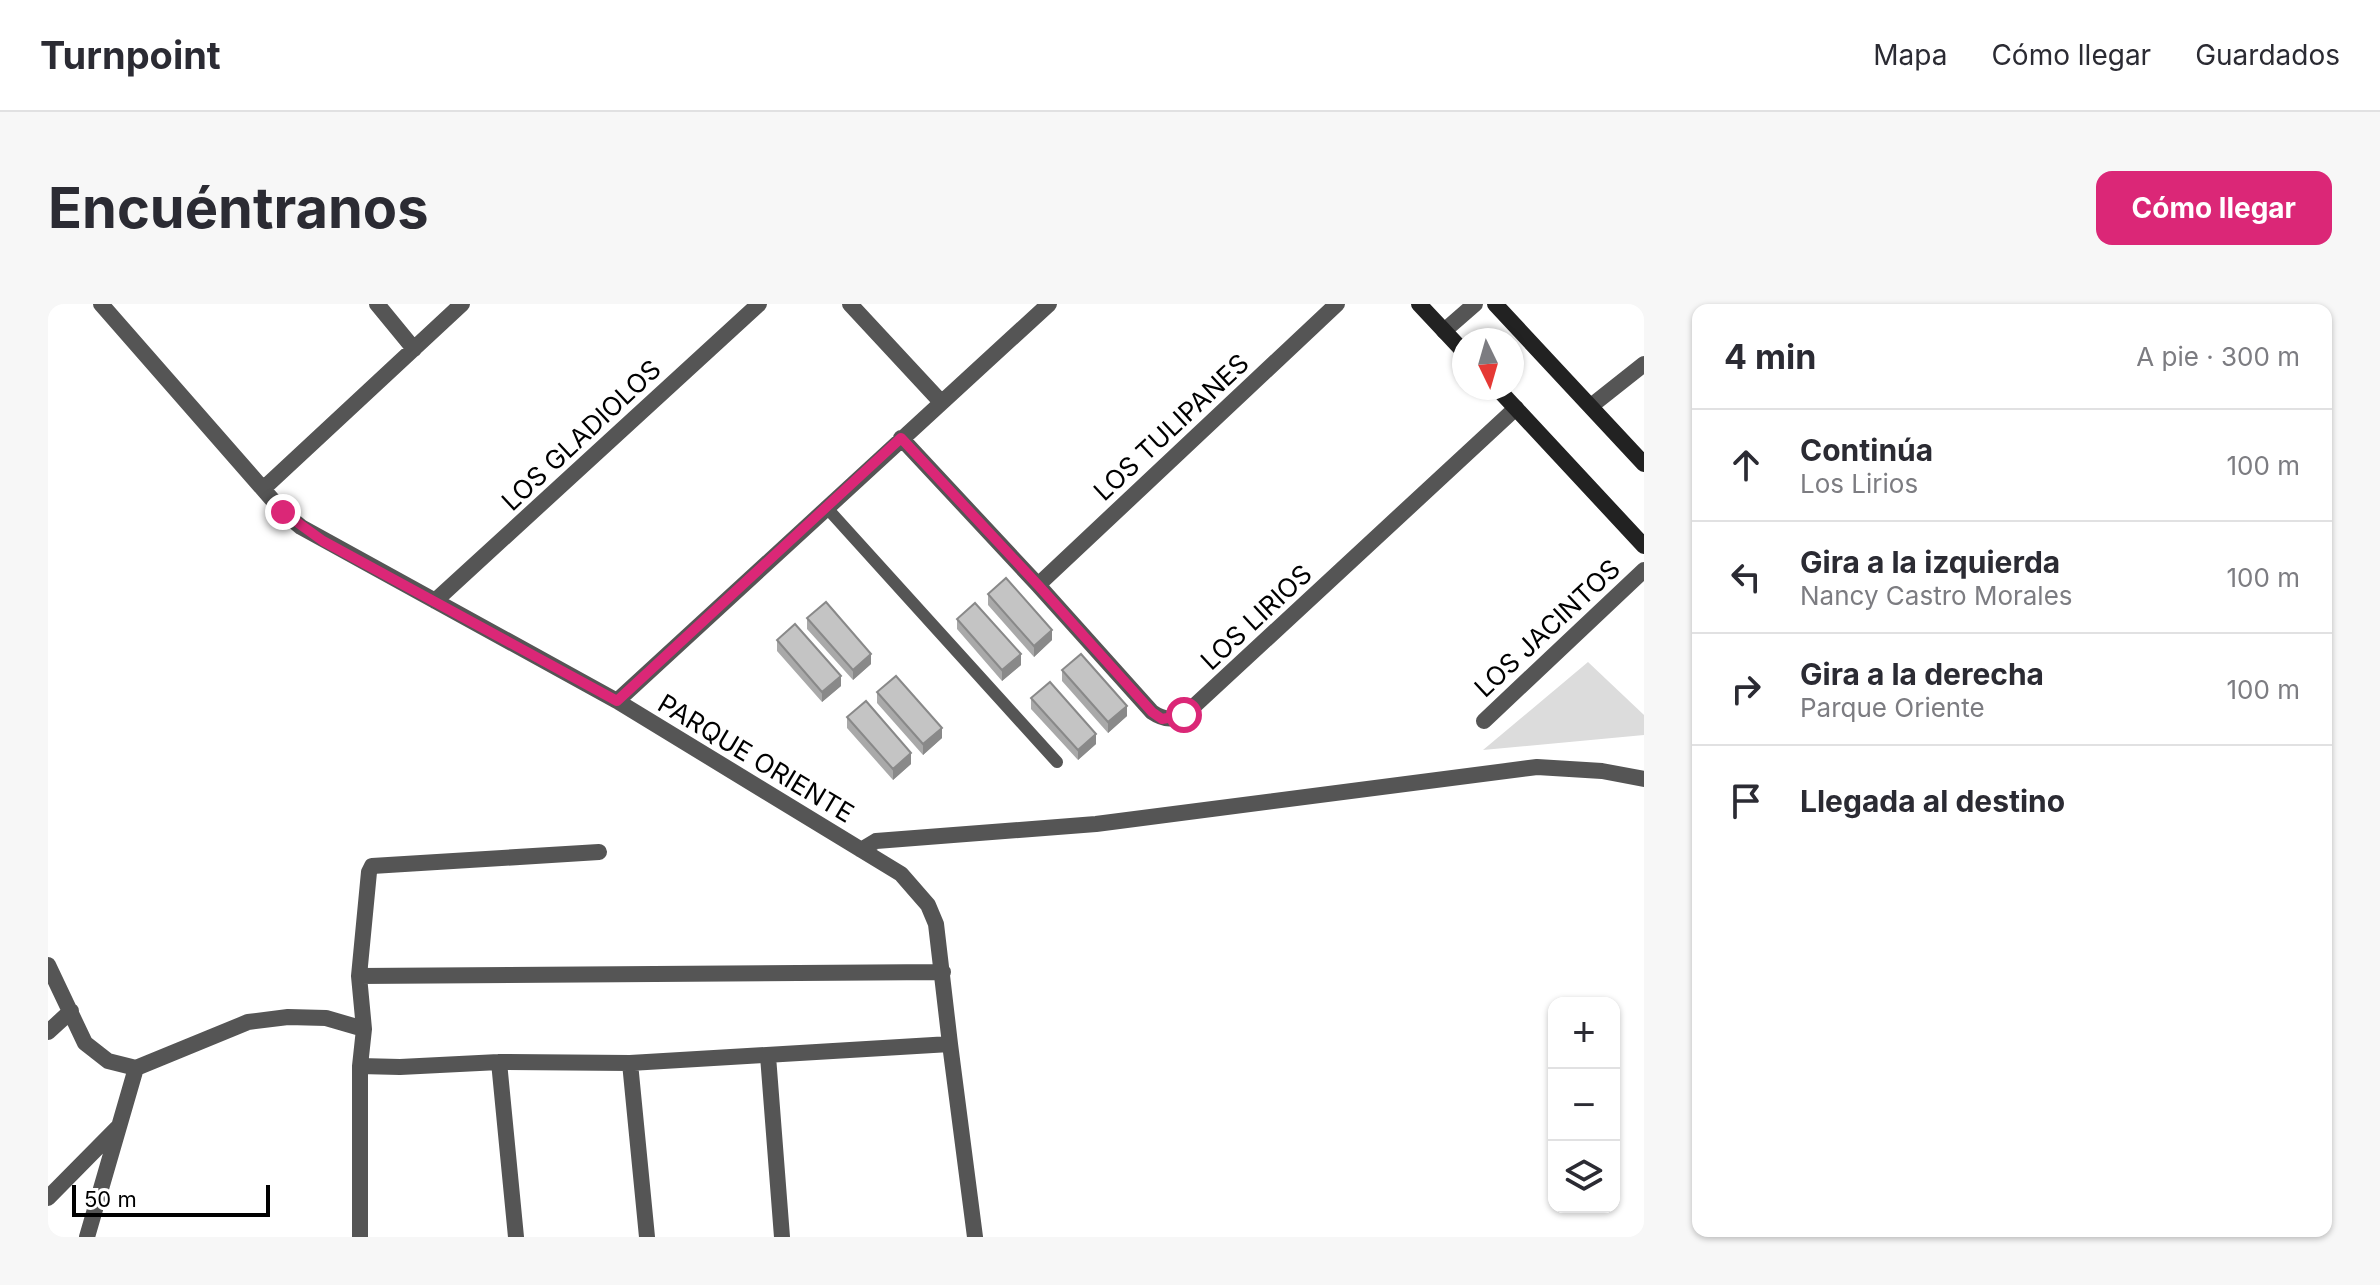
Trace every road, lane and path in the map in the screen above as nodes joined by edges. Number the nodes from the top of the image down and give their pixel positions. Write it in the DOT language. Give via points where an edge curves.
graph roads {
  1 [pos="101,304"];
  2 [pos="377,304"];
  3 [pos="462,304"];
  4 [pos="759,304"];
  5 [pos="850,304"];
  6 [pos="1049,304"];
  7 [pos="1337,304"];
  8 [pos="1419,304"];
  9 [pos="1475,304"];
  10 [pos="1495,304"];
  11 [pos="1444,331"];
  12 [pos="1452,339"];
  13 [pos="414,349"];
  14 [pos="1644,364"];
  15 [pos="1508,400"];
  16 [pos="941,402"];
  17 [pos="1591,406"];
  18 [pos="1516,408"];
  19 [pos="901,438"];
  20 [pos="1644,464"];
  21 [pos="263,489"];
  22 [pos="826,507"];
  23 [pos="1644,546"];
  24 [pos="1644,570"];
  25 [pos="1038,585"];
  26 [pos="435,601"];
  27 [pos="617,701"];
  28 [pos="1484,721"];
  29 [pos="1057,762"];
  30 [pos="1644,779"];
  31 [pos="861,850"];
  32 [pos="599,852"];
  33 [pos="48,965"];
  34 [pos="943,972"];
  35 [pos="359,976"];
  36 [pos="71,1011"];
  37 [pos="364,1029"];
  38 [pos="48,1032"];
  39 [pos="950,1044"];
  40 [pos="768,1056"];
  41 [pos="499,1062"];
  42 [pos="630,1063"];
  43 [pos="360,1066"];
  44 [pos="136,1068"];
  45 [pos="119,1126"];
  46 [pos="48,1198"];
  47 [pos="87,1237"];
  48 [pos="360,1237"];
  49 [pos="516,1237"];
  50 [pos="647,1237"];
  51 [pos="782,1237"];
  52 [pos="975,1237"];
  1 -- 21 [label="street, PARQUE ORIENTE"];
  2 -- 13 [label="street"];
  3 -- 13 [label="street"];
  4 -- 26 [label="street, LOS GLADIOLOS"];
  5 -- 16 [label="street"];
  6 -- 16 [label="street"];
  7 -- 25 [label="street, LOS TULIPANES"];
  8 -- 11 [label="street"];
  9 -- 11 [label="street"];
  10 -- 17 [label="street"];
  11 -- 12 [label="street"];
  13 -- 21 [label="street"];
  14 -- 17 [label="street"];
  15 -- 18 [label="street"];
  16 -- 19 [label="street"];
  17 -- 20 [label="street"];
  18 -- 23 [label="street"];
  18 -- 25 [label="street, LOS LIRIOS" via="1184,715 1162,719 1152,712"];
  19 -- 22 [label="street"];
  19 -- 25 [label="street, LOS LIRIOS"];
  21 -- 26 [label="street, PARQUE ORIENTE" via="301,527"];
  22 -- 27 [label="street"];
  22 -- 29 [label="lane"];
  24 -- 28 [label="street, LOS JACINTOS"];
  26 -- 27 [label="street, PARQUE ORIENTE"];
  27 -- 31 [label="street, PARQUE ORIENTE"];
  30 -- 31 [label="street" via="1537,767 1096,824 876,841"];
  31 -- 34 [label="street, PARQUE ORIENTE" via="901,874 928,905"];
  32 -- 35 [label="street" via="372,866"];
  33 -- 36 [label="street"];
  34 -- 35 [label="street"];
  34 -- 39 [label="street, PARQUE ORIENTE"];
  35 -- 37 [label="street"];
  36 -- 38 [label="street"];
  36 -- 44 [label="street" via="85,1043 97,1054"];
  37 -- 43 [label="street"];
  37 -- 44 [label="street" via="326,1018 248,1022"];
  39 -- 40 [label="street"];
  39 -- 52 [label="street, PARQUE ORIENTE"];
  40 -- 42 [label="street"];
  40 -- 51 [label="street"];
  41 -- 42 [label="street"];
  41 -- 43 [label="street"];
  41 -- 49 [label="street"];
  42 -- 50 [label="street"];
  43 -- 48 [label="street"];
  44 -- 45 [label="street"];
  45 -- 46 [label="street"];
  45 -- 47 [label="street"];
}
